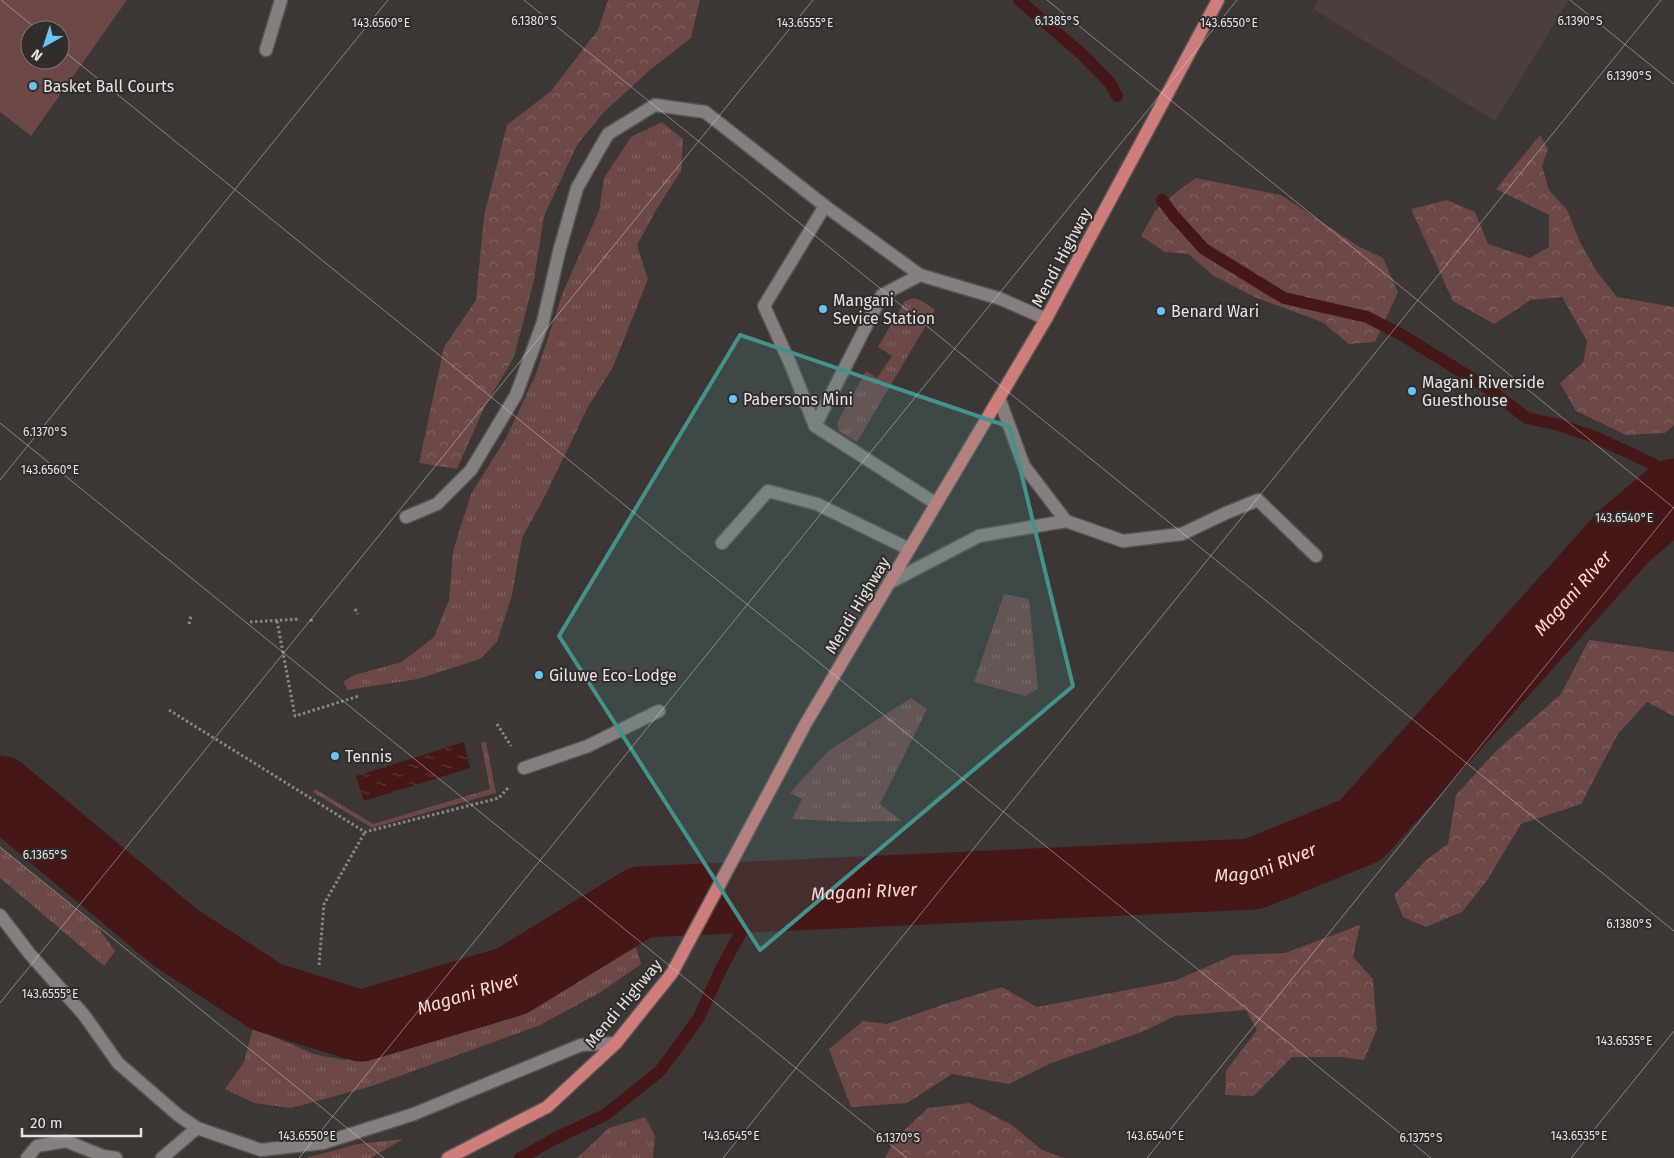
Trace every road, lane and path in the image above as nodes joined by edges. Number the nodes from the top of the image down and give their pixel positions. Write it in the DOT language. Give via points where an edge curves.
graph roads {
  1 [pos="281,0"];
  2 [pos="1218,0"];
  3 [pos="266,50"];
  4 [pos="824,206"];
  5 [pos="920,275"];
  6 [pos="1046,319"];
  7 [pos="999,398"];
  8 [pos="815,426"];
  9 [pos="936,503"];
  10 [pos="406,518"];
  11 [pos="1066,521"];
  12 [pos="722,543"];
  13 [pos="909,549"];
  14 [pos="1316,556"];
  15 [pos="889,583"];
  16 [pos="356,610"];
  17 [pos="358,614"];
  18 [pos="191,616"];
  19 [pos="300,619"];
  20 [pos="312,619"];
  21 [pos="277,621"];
  22 [pos="250,622"];
  23 [pos="189,624"];
  24 [pos="312,624"];
  25 [pos="359,696"];
  26 [pos="169,710"];
  27 [pos="659,711"];
  28 [pos="524,768"];
  29 [pos="365,832"];
  30 [pos="0,915"];
  31 [pos="319,965"];
  32 [pos="616,1043"];
  33 [pos="197,1128"];
  34 [pos="28,1158"];
  35 [pos="116,1158"];
  36 [pos="162,1158"];
  37 [pos="448,1158"];
  1 -- 3 [label="street"];
  2 -- 6 [label="main road, Mendi Highway"];
  4 -- 5 [label="street"];
  4 -- 8 [label="street" via="764,306"];
  4 -- 10 [label="street" via="704,112 656,105 608,134 577,188 558,252 544,322 516,395 471,470 437,504"];
  5 -- 6 [label="street" via="1001,299"];
  5 -- 8 [label="street" via="882,295"];
  6 -- 7 [label="main road, Mendi Highway"];
  7 -- 9 [label="main road, Mendi Highway"];
  7 -- 11 [label="street" via="1024,466"];
  8 -- 9 [label="street"];
  9 -- 13 [label="main road, Mendi Highway"];
  11 -- 14 [label="street" via="1123,541 1182,534 1258,500"];
  11 -- 15 [label="street" via="979,536"];
  12 -- 13 [label="street" via="768,491 817,504"];
  13 -- 15 [label="main road, Mendi Highway"];
  15 -- 32 [label="main road, Mendi Highway" via="806,723 672,973"];
  16 -- 17 [label="path"];
  18 -- 23 [label="path"];
  19 -- 21 [label="path"];
  20 -- 24 [label="path"];
  21 -- 22 [label="path"];
  21 -- 25 [label="path" via="295,716"];
  26 -- 29 [label="path"];
  27 -- 28 [label="street" via="588,746"];
  28 -- 29 [label="path" via="499,798"];
  29 -- 31 [label="path" via="324,904"];
  30 -- 33 [label="street" via="84,1014 118,1063"];
  32 -- 33 [label="street" via="581,1044 414,1114 323,1143 261,1150"];
  32 -- 37 [label="main road, Mendi Highway" via="547,1107"];
  33 -- 36 [label="street"];
  34 -- 35 [label="street" via="37,1146 66,1140"];
}
